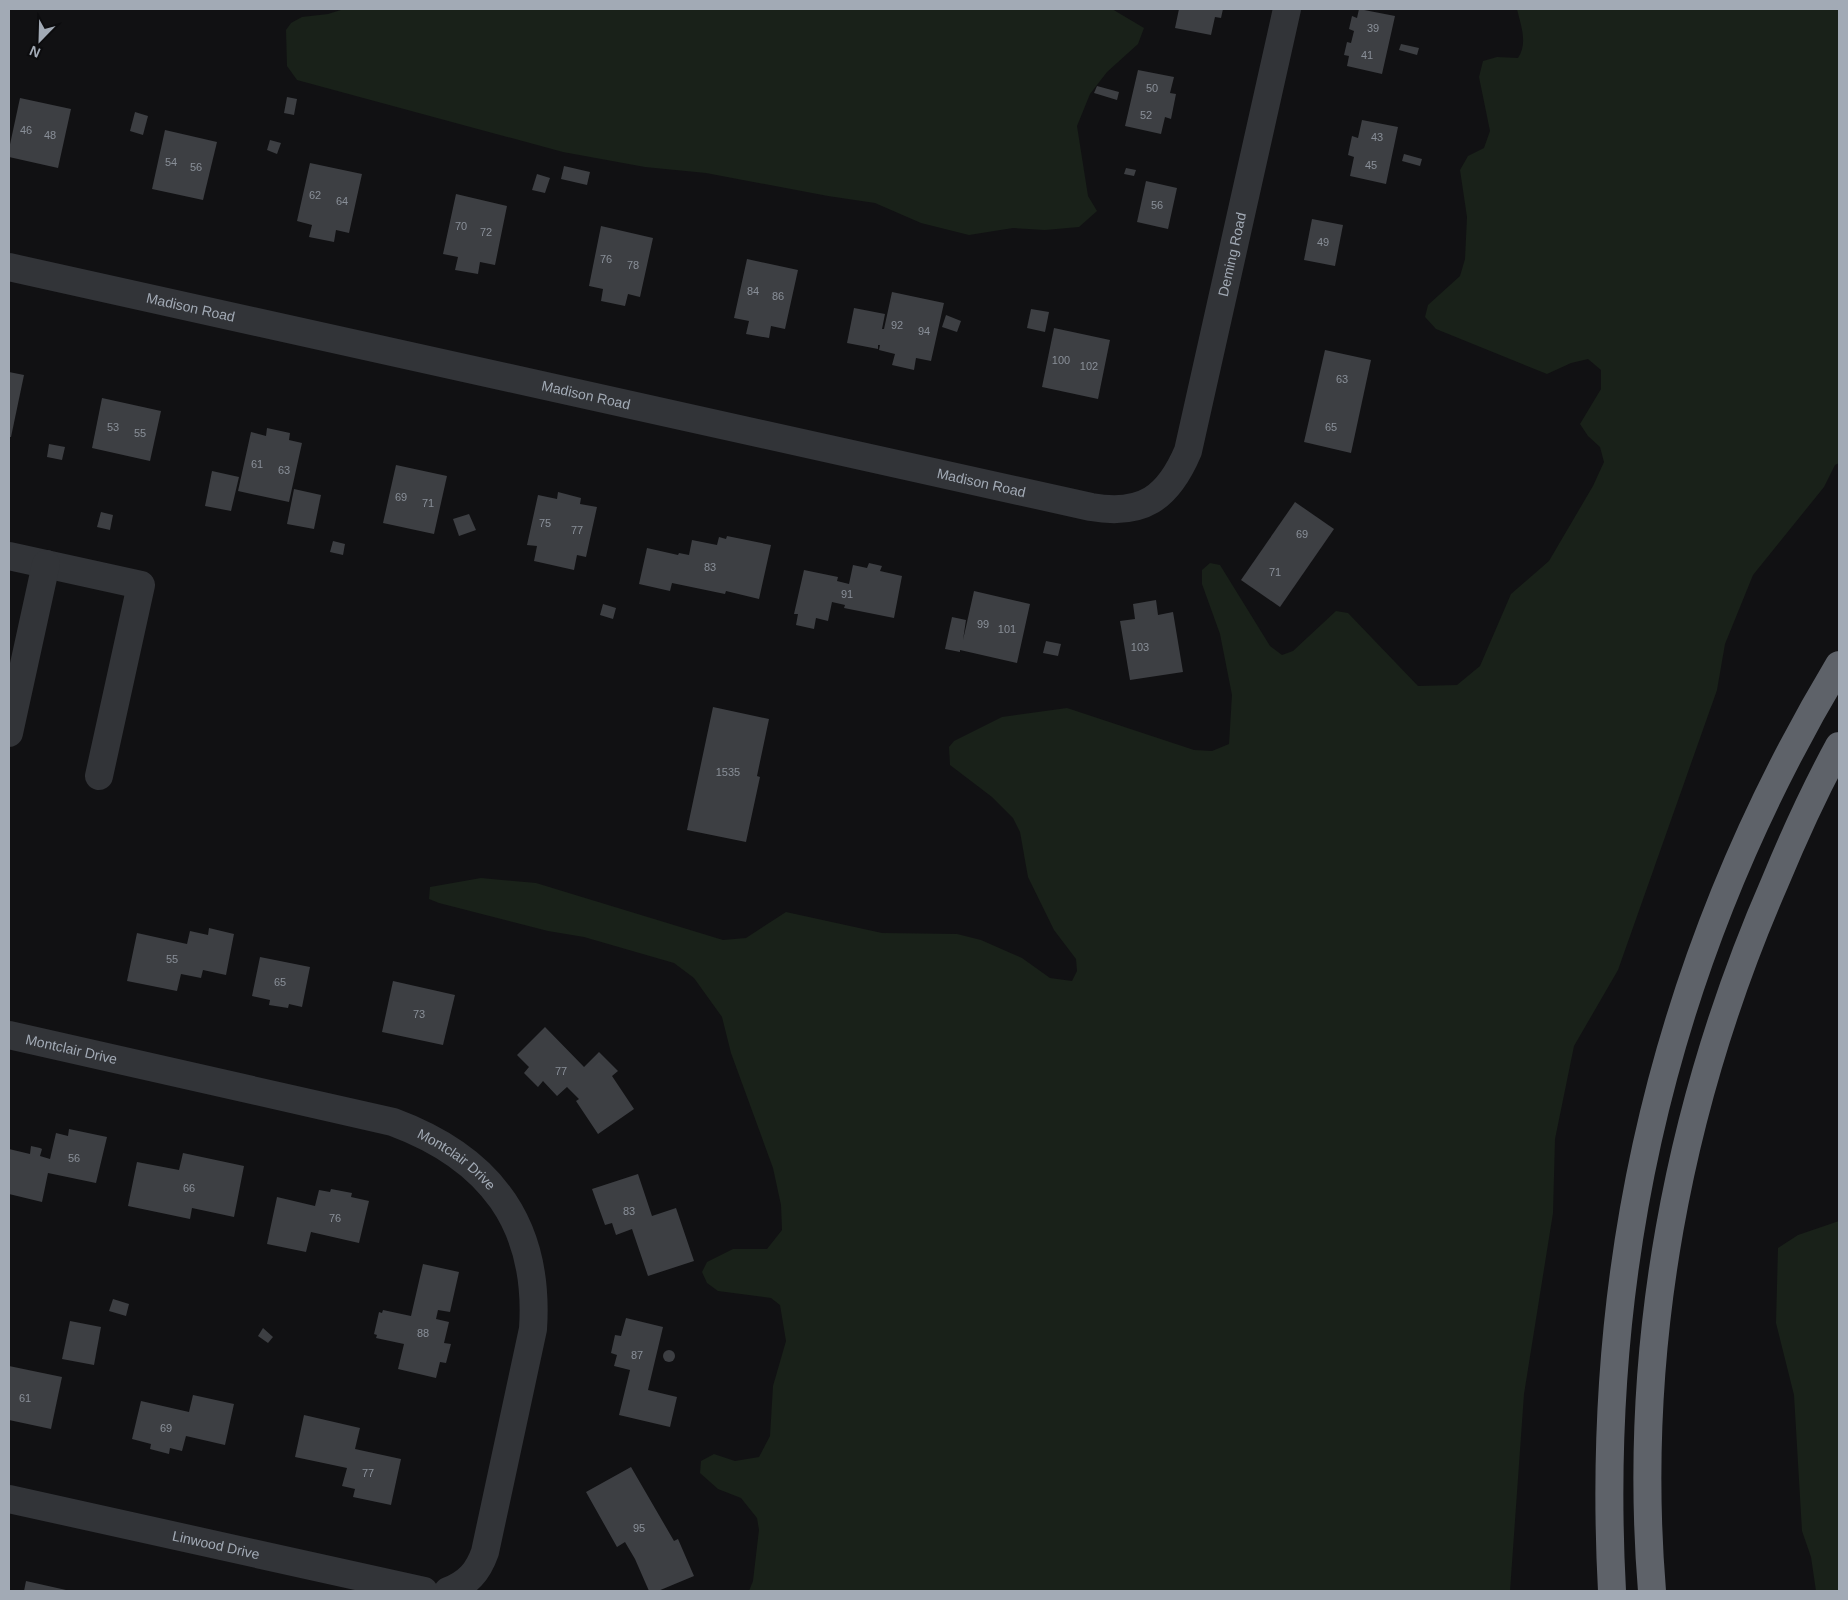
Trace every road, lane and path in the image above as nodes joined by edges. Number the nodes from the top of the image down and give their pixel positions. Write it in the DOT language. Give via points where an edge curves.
graph roads {
  1 [pos="1288,9"];
  2 [pos="9,266"];
  3 [pos="1162,493"];
  4 [pos="9,556"];
  5 [pos="46,564"];
  6 [pos="1839,665"];
  7 [pos="9,733"];
  8 [pos="1839,746"];
  9 [pos="99,776"];
  10 [pos="9,1035"];
  11 [pos="9,1499"];
  12 [pos="454,1589"];
  13 [pos="424,1591"];
  14 [pos="1612,1591"];
  15 [pos="1652,1591"];
  1 -- 3 [label="street, Deming Road" via="1193,436 1182,466"];
  2 -- 3 [label="street, Madison Road" via="1111,511 1147,503"];
  4 -- 5 [label="street"];
  5 -- 7 [label="street"];
  5 -- 9 [label="street" via="141,584"];
  6 -- 14 [label="highway" via="1780,769 1729,882 1682,1010 1649,1128 1622,1282 1612,1372 1609,1488"];
  8 -- 15 [label="highway" via="1791,843 1748,945 1721,1019 1686,1146 1666,1248 1652,1376 1648,1480"];
  10 -- 12 [label="street, Montclair Drive" via="393,1122 443,1144 464,1159 501,1198 526,1247 535,1302 533,1329 485,1552 472,1577"];
  11 -- 13 [label="street, Linwood Drive"];
}
